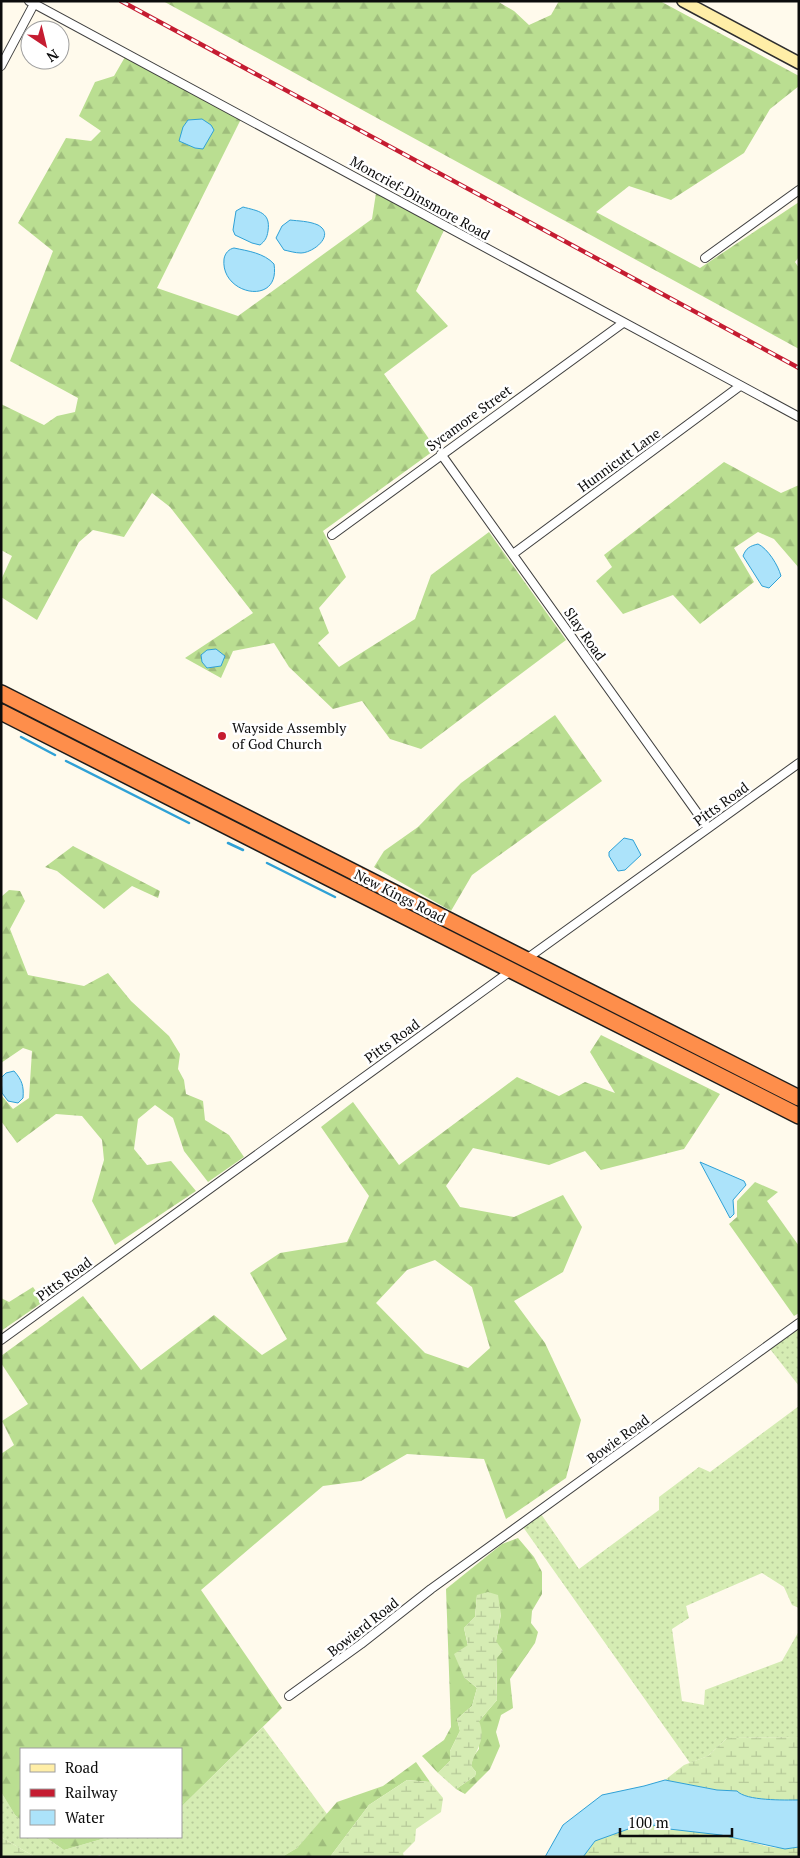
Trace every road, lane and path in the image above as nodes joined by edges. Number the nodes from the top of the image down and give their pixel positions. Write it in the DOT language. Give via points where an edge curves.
graph roads {
  1 [pos="682,1"];
  2 [pos="32,3"];
  3 [pos="799,63"];
  4 [pos="1,66"];
  5 [pos="799,190"];
  6 [pos="705,258"];
  7 [pos="622,322"];
  8 [pos="740,386"];
  9 [pos="799,417"];
  10 [pos="441,454"];
  11 [pos="332,536"];
  12 [pos="513,554"];
  13 [pos="2,696"];
  14 [pos="1,712"];
  15 [pos="799,763"];
  16 [pos="263,826"];
  17 [pos="708,828"];
  18 [pos="256,841"];
  19 [pos="526,959"];
  20 [pos="510,971"];
  21 [pos="744,1070"];
  22 [pos="737,1085"];
  23 [pos="799,1098"];
  24 [pos="799,1116"];
  25 [pos="799,1323"];
  26 [pos="1,1340"];
  27 [pos="451,1575"];
  28 [pos="289,1696"];
  1 -- 3 [label="street"];
  2 -- 4 [label="street"];
  2 -- 7 [label="street, Moncrief-Dinsmore Road"];
  5 -- 6 [label="street"];
  7 -- 8 [label="street, Moncrief-Dinsmore Road"];
  7 -- 10 [label="street, Sycamore Street"];
  8 -- 9 [label="street, Moncrief-Dinsmore Road"];
  8 -- 12 [label="street, Hunnicutt Lane"];
  10 -- 11 [label="street, Sycamore Street"];
  10 -- 12 [label="street, Slay Road"];
  12 -- 17 [label="street, Slay Road"];
  13 -- 16 [label="highway, New Kings Road"];
  14 -- 18 [label="highway, New Kings Road"];
  15 -- 17 [label="street, Pitts Road"];
  16 -- 18 [label="street"];
  16 -- 19 [label="highway, New Kings Road"];
  17 -- 19 [label="street, Pitts Road"];
  18 -- 20 [label="highway, New Kings Road"];
  19 -- 20 [label="street, Pitts Road"];
  19 -- 21 [label="highway, New Kings Road"];
  20 -- 22 [label="highway, New Kings Road"];
  20 -- 26 [label="street, Pitts Road"];
  21 -- 22 [label="street"];
  21 -- 23 [label="highway, New Kings Road"];
  22 -- 24 [label="highway, New Kings Road"];
  25 -- 27 [label="street, Bowie Road"];
  27 -- 28 [label="street, Bowierd Road"];
}
